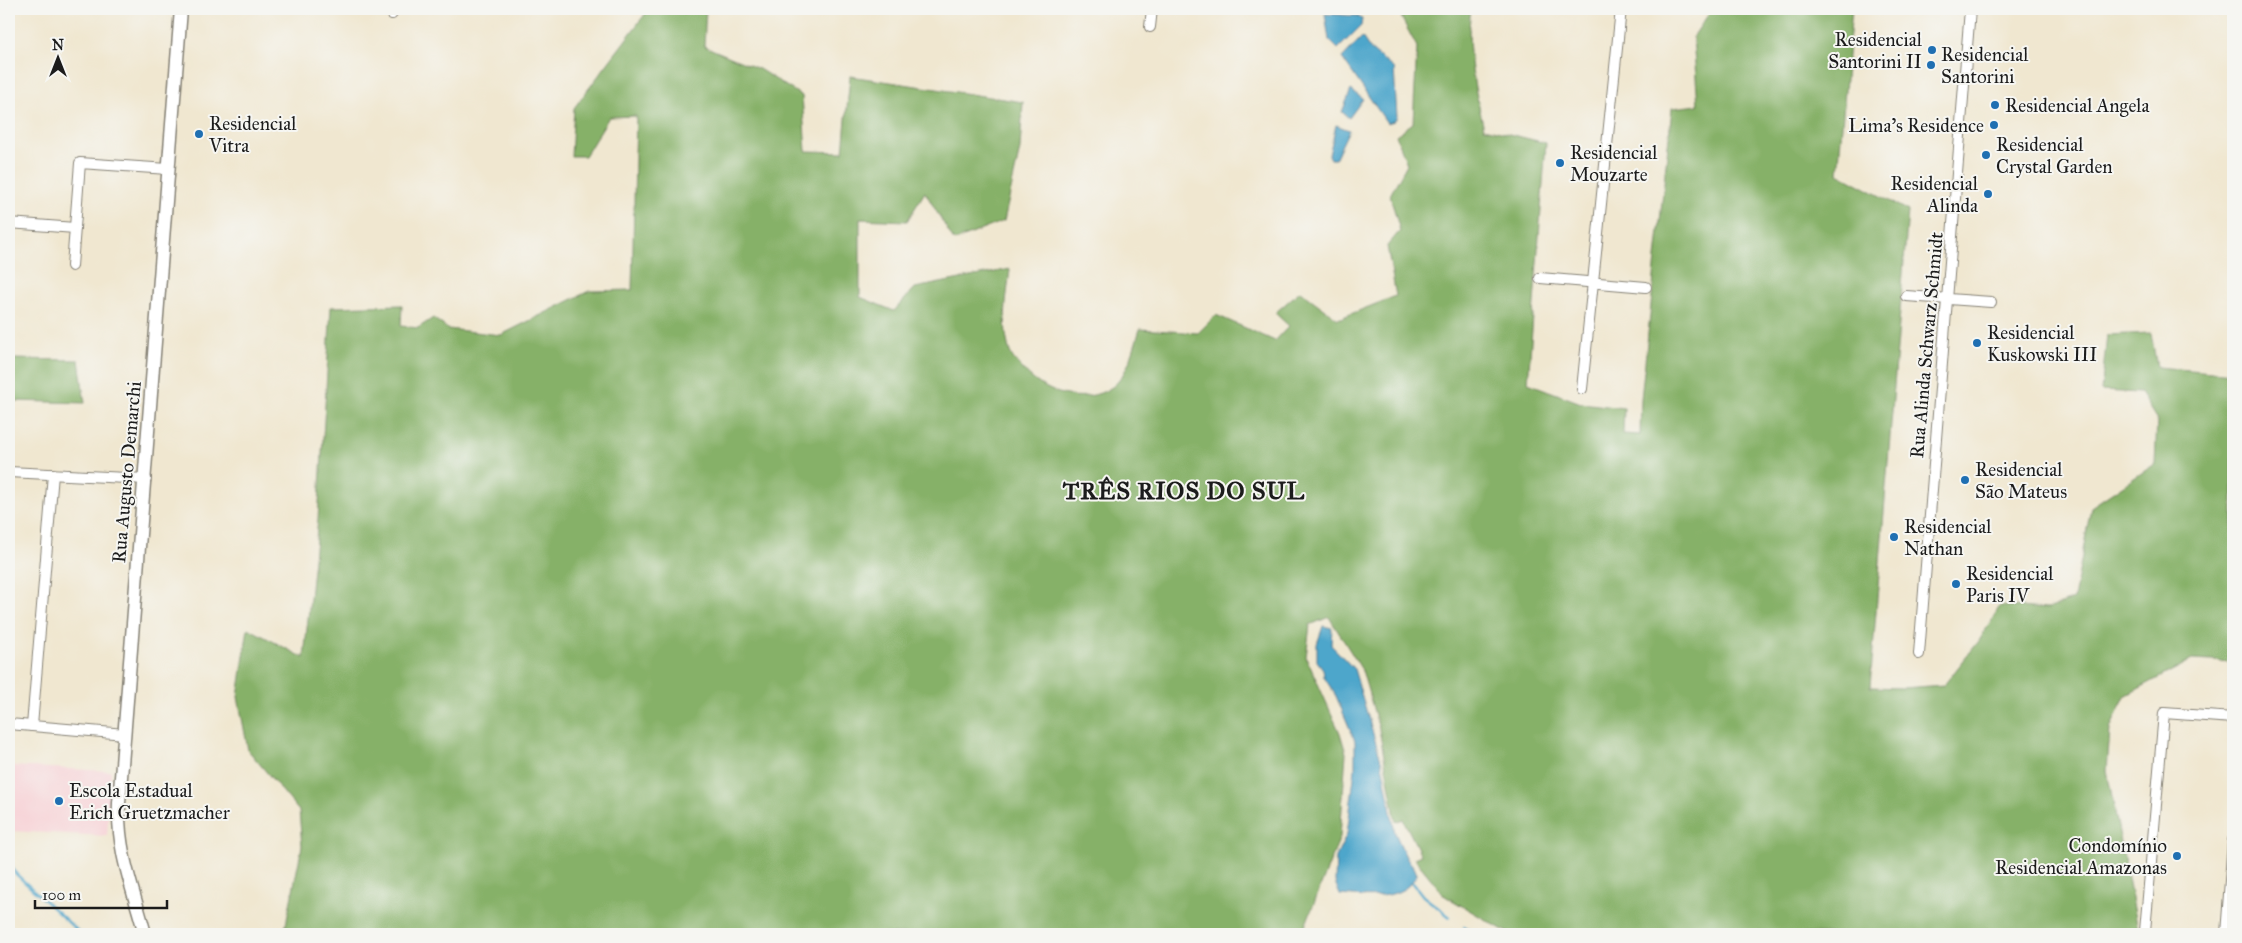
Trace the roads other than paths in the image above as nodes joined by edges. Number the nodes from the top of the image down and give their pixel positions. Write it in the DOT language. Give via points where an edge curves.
graph roads {
  1 [pos="181,9"];
  2 [pos="1152,9"];
  3 [pos="1621,9"];
  4 [pos="1970,9"];
  5 [pos="1150,27"];
  6 [pos="168,169"];
  7 [pos="9,223"];
  8 [pos="74,228"];
  9 [pos="72,266"];
  10 [pos="1540,278"];
  11 [pos="1592,283"];
  12 [pos="1646,287"];
  13 [pos="1906,296"];
  14 [pos="1947,299"];
  15 [pos="1991,302"];
  16 [pos="1582,389"];
  17 [pos="9,472"];
  18 [pos="53,474"];
  19 [pos="146,479"];
  20 [pos="1919,654"];
  21 [pos="2233,718"];
  22 [pos="9,724"];
  23 [pos="32,726"];
  24 [pos="124,734"];
  25 [pos="2233,840"];
  26 [pos="2145,931"];
  27 [pos="145,934"];
  28 [pos="2226,934"];
  1 -- 6 [label="street, Rua Augusto Demarchi"];
  2 -- 5 [label="street"];
  3 -- 11 [label="street"];
  4 -- 14 [label="street, Rua Alinda Schwarz Schmidt"];
  6 -- 8 [label="street" via="80,163"];
  6 -- 19 [label="street, Rua Augusto Demarchi"];
  7 -- 8 [label="street"];
  8 -- 9 [label="street"];
  10 -- 11 [label="street"];
  11 -- 12 [label="street"];
  11 -- 16 [label="street"];
  13 -- 14 [label="street"];
  14 -- 15 [label="street"];
  14 -- 20 [label="street, Rua Alinda Schwarz Schmidt"];
  17 -- 18 [label="street"];
  18 -- 19 [label="street"];
  18 -- 23 [label="street"];
  19 -- 24 [label="street, Rua Augusto Demarchi"];
  21 -- 26 [label="street" via="2164,713"];
  22 -- 23 [label="street"];
  23 -- 24 [label="street"];
  24 -- 27 [label="street, Rua Augusto Demarchi" via="118,828 120,849"];
  25 -- 28 [label="street"];
}
